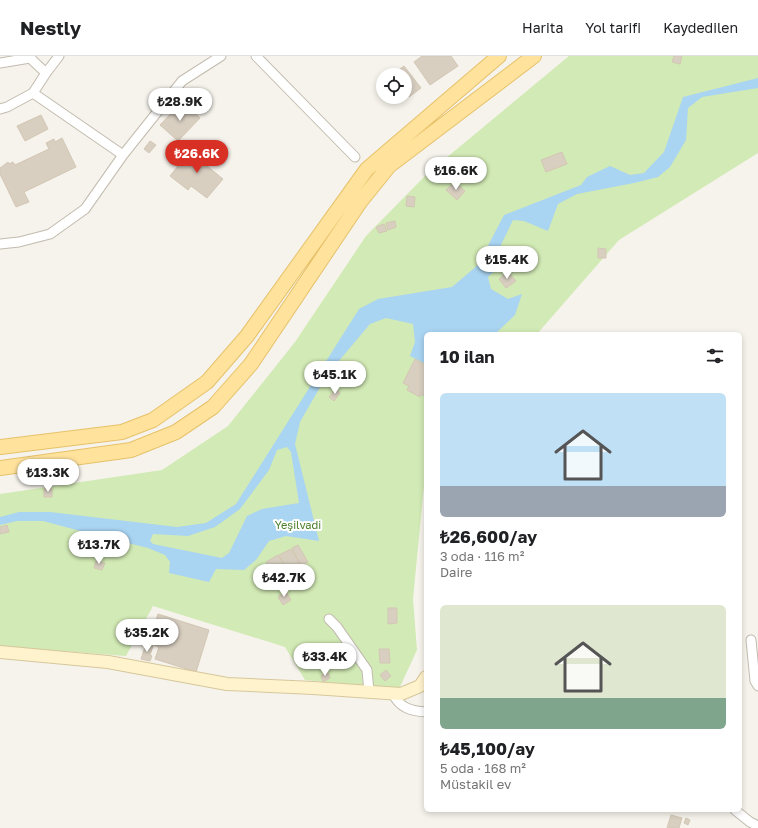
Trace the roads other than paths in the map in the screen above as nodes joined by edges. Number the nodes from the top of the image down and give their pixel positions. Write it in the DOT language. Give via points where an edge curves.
graph roads {
  1 [pos="59,56"];
  2 [pos="221,56"];
  3 [pos="256,56"];
  4 [pos="499,56"];
  5 [pos="534,56"];
  6 [pos="30,57"];
  7 [pos="0,63"];
  8 [pos="46,73"];
  9 [pos="34,93"];
  10 [pos="0,109"];
  11 [pos="123,155"];
  12 [pos="355,157"];
  13 [pos="0,244"];
  14 [pos="0,447"];
  15 [pos="0,468"];
  16 [pos="329,619"];
  17 [pos="751,640"];
  18 [pos="0,652"];
  19 [pos="424,680"];
  20 [pos="758,686"];
  21 [pos="369,692"];
  22 [pos="393,694"];
  23 [pos="424,712"];
  24 [pos="738,812"];
  25 [pos="758,826"];
  1 -- 8 [label="street"];
  2 -- 11 [label="street" via="182,81"];
  3 -- 12 [label="street"];
  4 -- 14 [label="main road" via="367,169 247,336 207,382 153,420 122,432"];
  5 -- 15 [label="main road" via="389,166 360,202 251,364 213,407 176,432 131,450"];
  6 -- 7 [label="street"];
  6 -- 8 [label="street"];
  8 -- 9 [label="street"];
  9 -- 10 [label="street"];
  9 -- 11 [label="street"];
  11 -- 13 [label="street" via="85,209 50,234"];
  16 -- 21 [label="street" via="367,670"];
  17 -- 20 [label="street" via="755,681"];
  18 -- 21 [label="street" via="108,662 227,684"];
  19 -- 22 [label="street" via="420,686 401,694"];
  21 -- 22 [label="street"];
  22 -- 23 [label="street" via="396,701 407,709"];
  24 -- 25 [label="street"];
}
